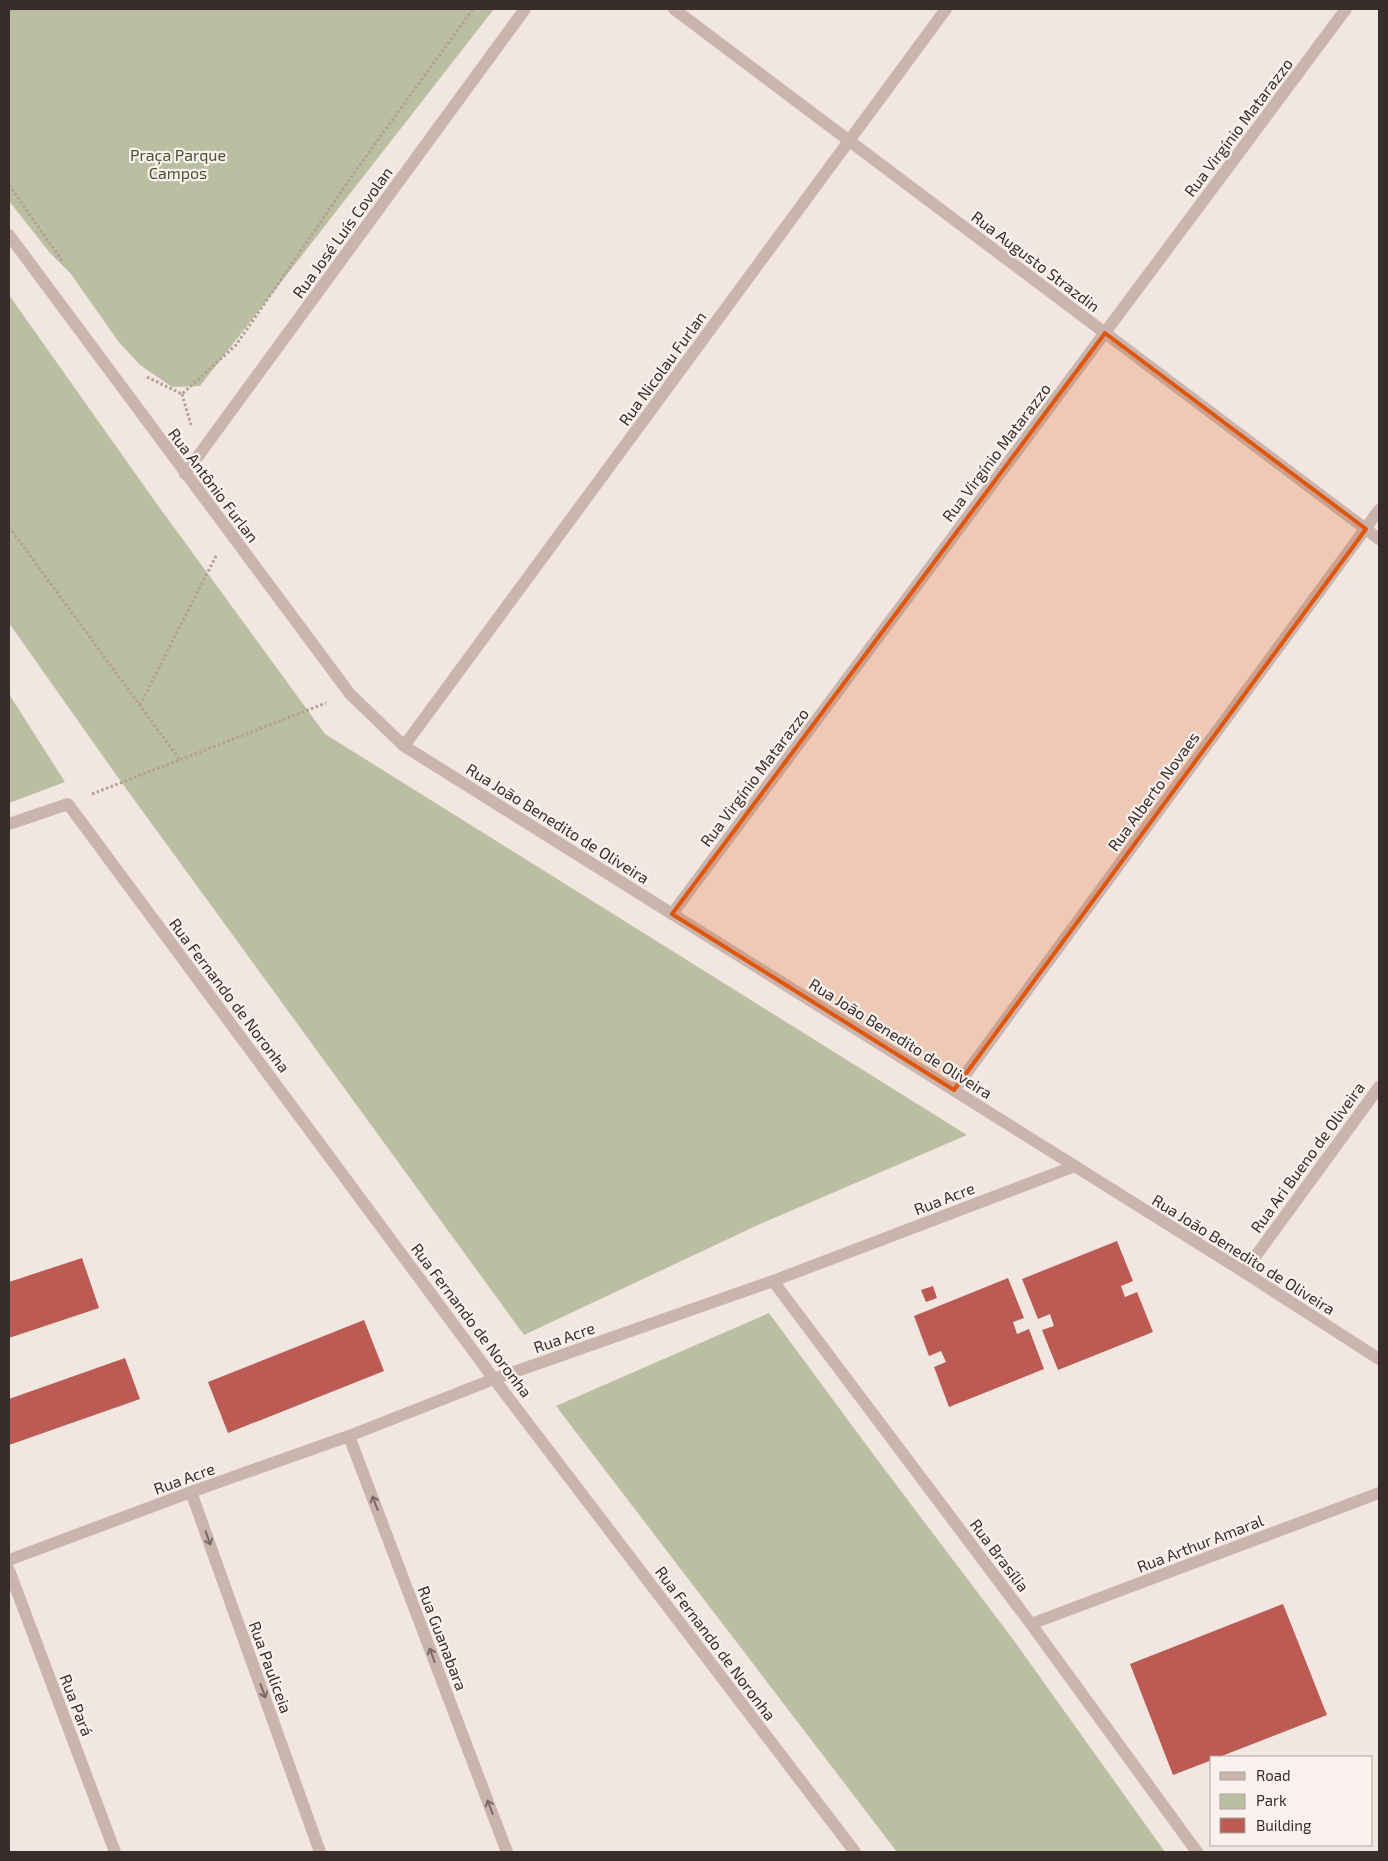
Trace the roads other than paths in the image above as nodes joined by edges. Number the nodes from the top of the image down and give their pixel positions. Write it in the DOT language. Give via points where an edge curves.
graph roads {
  1 [pos="525,9"];
  2 [pos="674,9"];
  3 [pos="946,9"];
  4 [pos="1346,9"];
  5 [pos="849,140"];
  6 [pos="9,235"];
  7 [pos="1105,333"];
  8 [pos="185,474"];
  9 [pos="1379,510"];
  10 [pos="1366,529"];
  11 [pos="1379,539"];
  12 [pos="404,746"];
  13 [pos="9,824"];
  14 [pos="672,914"];
  15 [pos="1379,1087"];
  16 [pos="954,1090"];
  17 [pos="1075,1166"];
  18 [pos="1244,1272"];
  19 [pos="773,1281"];
  20 [pos="1379,1359"];
  21 [pos="494,1379"];
  22 [pos="349,1436"];
  23 [pos="191,1492"];
  24 [pos="1379,1493"];
  25 [pos="9,1560"];
  26 [pos="9,1570"];
  27 [pos="1031,1624"];
  28 [pos="115,1852"];
  29 [pos="320,1852"];
  30 [pos="507,1852"];
  31 [pos="855,1852"];
  32 [pos="1198,1852"];
  1 -- 8 [label="street, Rua José Luís Covolan"];
  2 -- 5 [label="street, Rua Augusto Strazdin"];
  3 -- 5 [label="street, Rua Nicolau Furlan"];
  4 -- 7 [label="street, Rua Virgínio Matarazzo"];
  5 -- 7 [label="street, Rua Augusto Strazdin"];
  5 -- 12 [label="street, Rua Nicolau Furlan"];
  6 -- 8 [label="street, Rua Antônio Furlan"];
  7 -- 10 [label="street, Rua Augusto Strazdin"];
  7 -- 14 [label="street, Rua Virgínio Matarazzo"];
  8 -- 12 [label="street, Rua Antônio Furlan" via="350,694"];
  9 -- 10 [label="street, Rua Alberto Novaes"];
  10 -- 11 [label="street, Rua Augusto Strazdin"];
  10 -- 16 [label="street, Rua Alberto Novaes"];
  12 -- 14 [label="street, Rua João Benedito de Oliveira"];
  13 -- 21 [label="street, Rua Fernando de Noronha" via="68,804"];
  14 -- 16 [label="street, Rua João Benedito de Oliveira"];
  15 -- 18 [label="street, Rua Ari Bueno de Oliveira"];
  16 -- 17 [label="street, Rua João Benedito de Oliveira"];
  17 -- 18 [label="street, Rua João Benedito de Oliveira"];
  17 -- 19 [label="street, Rua Acre"];
  18 -- 20 [label="street, Rua João Benedito de Oliveira"];
  19 -- 21 [label="street, Rua Acre"];
  19 -- 27 [label="street, Rua Brasília"];
  21 -- 22 [label="street, Rua Acre"];
  21 -- 31 [label="street, Rua Fernando de Noronha"];
  22 -- 23 [label="street, Rua Acre"];
  30 -- 22 [label="street, Rua Guanabara, one-way"];
  23 -- 25 [label="street, Rua Acre"];
  23 -- 29 [label="street, Rua Pauliceia, one-way"];
  24 -- 27 [label="street, Rua Arthur Amaral"];
  26 -- 28 [label="street, Rua Pará"];
  27 -- 32 [label="street, Rua Brasília"];
}
